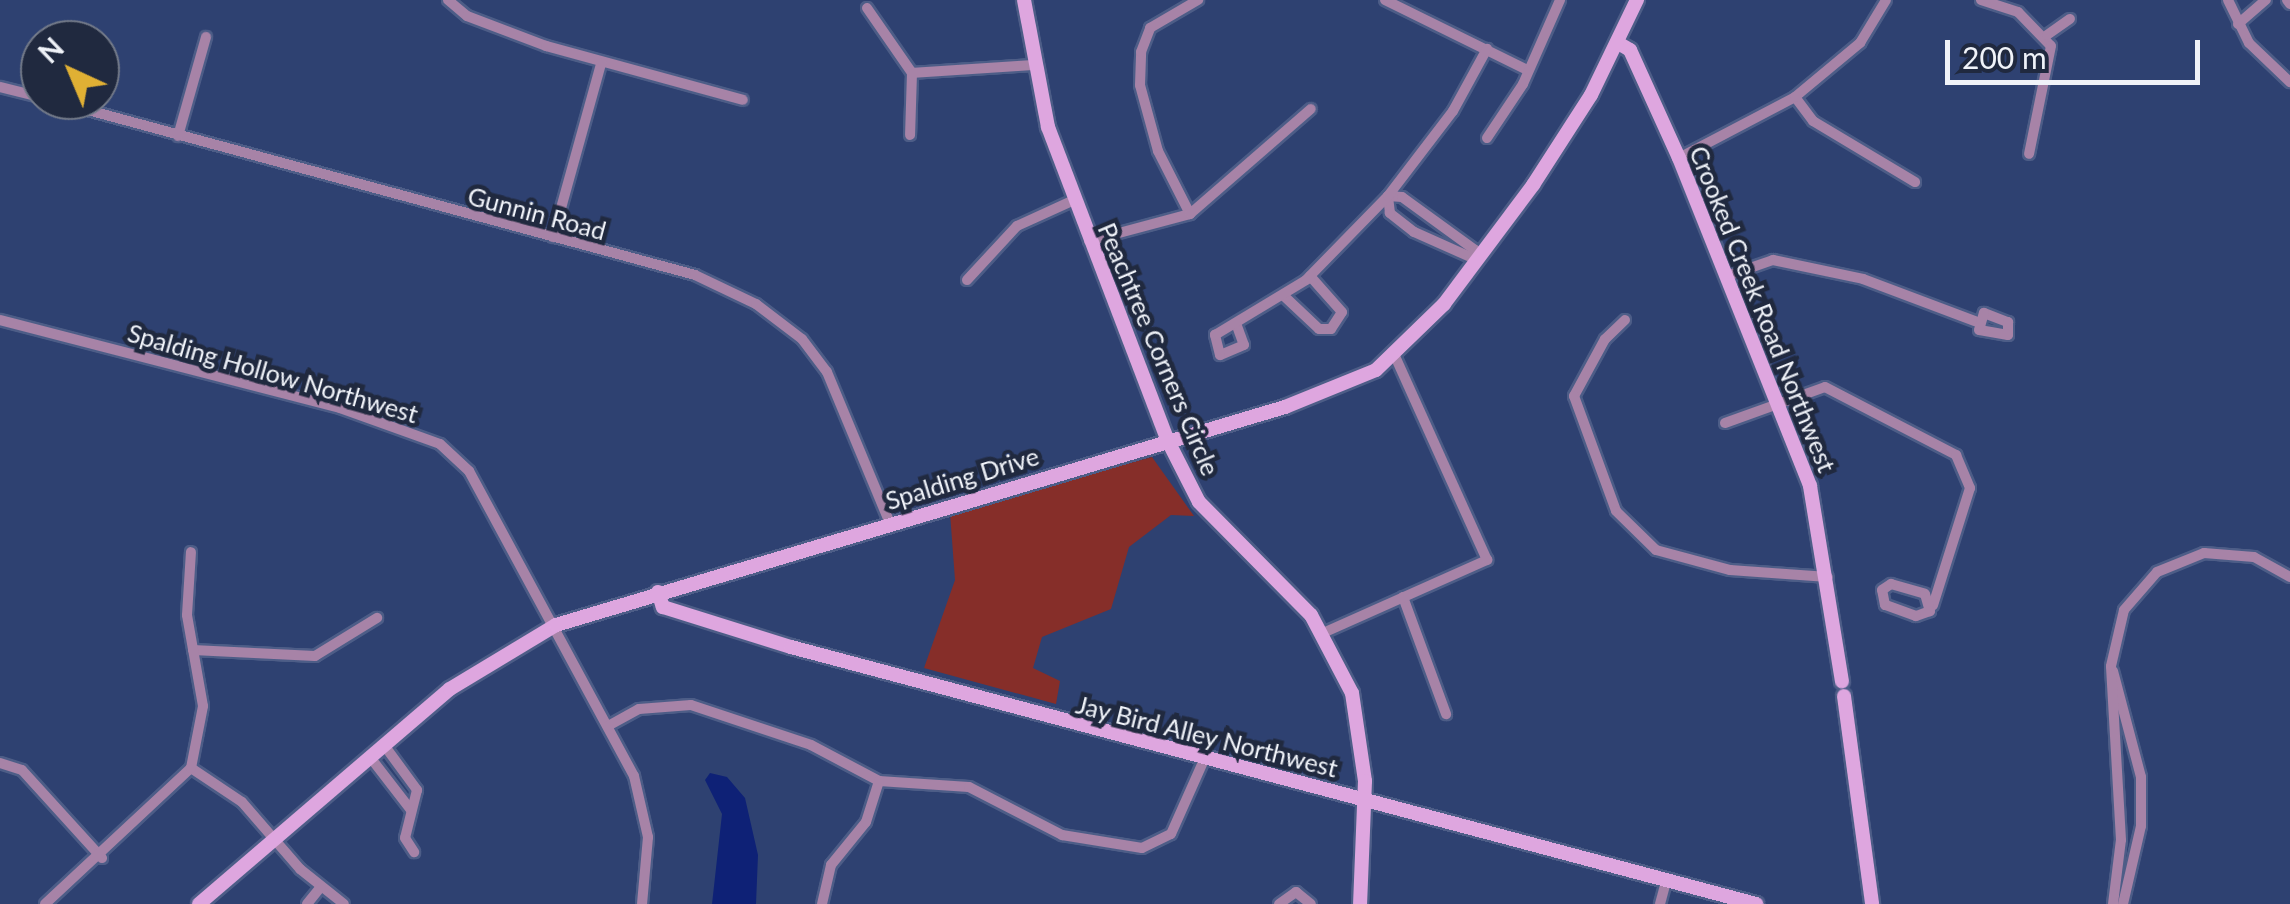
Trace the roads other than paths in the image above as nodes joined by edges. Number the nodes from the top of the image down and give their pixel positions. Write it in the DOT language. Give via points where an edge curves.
graph roads {
  1 [pos="448,0"];
  2 [pos="1024,0"];
  3 [pos="1198,0"];
  4 [pos="1560,0"];
  5 [pos="1637,0"];
  6 [pos="1886,0"];
  7 [pos="1980,0"];
  8 [pos="2228,0"];
  9 [pos="2266,0"];
  10 [pos="1388,1"];
  11 [pos="867,8"];
  12 [pos="2070,19"];
  13 [pos="2238,24"];
  14 [pos="2047,35"];
  15 [pos="206,37"];
  16 [pos="1618,43"];
  17 [pos="1486,48"];
  18 [pos="601,64"];
  19 [pos="1032,65"];
  20 [pos="1528,70"];
  21 [pos="912,74"];
  22 [pos="2290,82"];
  23 [pos="1795,97"];
  24 [pos="743,100"];
  25 [pos="1311,108"];
  26 [pos="120,120"];
  27 [pos="910,135"];
  28 [pos="178,136"];
  29 [pos="1487,138"];
  30 [pos="2030,154"];
  31 [pos="1679,158"];
  32 [pos="1916,182"];
  33 [pos="1388,196"];
  34 [pos="1074,200"];
  35 [pos="1190,214"];
  36 [pos="1444,236"];
  37 [pos="552,237"];
  38 [pos="1089,241"];
  39 [pos="1477,260"];
  40 [pos="1310,276"];
  41 [pos="1726,276"];
  42 [pos="967,280"];
  43 [pos="1284,296"];
  44 [pos="0,320"];
  45 [pos="1626,320"];
  46 [pos="1976,321"];
  47 [pos="1237,326"];
  48 [pos="1395,356"];
  49 [pos="1778,402"];
  50 [pos="1725,424"];
  51 [pos="1168,441"];
  52 [pos="890,523"];
  53 [pos="190,552"];
  54 [pos="2290,577"];
  55 [pos="1828,578"];
  56 [pos="658,592"];
  57 [pos="1403,597"];
  58 [pos="1933,605"];
  59 [pos="377,618"];
  60 [pos="556,625"];
  61 [pos="1323,633"];
  62 [pos="193,650"];
  63 [pos="2111,666"];
  64 [pos="1446,714"];
  65 [pos="608,726"];
  66 [pos="384,745"];
  67 [pos="370,757"];
  68 [pos="1204,760"];
  69 [pos="0,763"];
  70 [pos="191,768"];
  71 [pos="879,781"];
  72 [pos="1364,799"];
  73 [pos="411,810"];
  74 [pos="274,839"];
  75 [pos="414,852"];
  76 [pos="102,858"];
  77 [pos="1666,880"];
  78 [pos="321,887"];
  79 [pos="45,904"];
  80 [pos="199,904"];
  81 [pos="307,904"];
  82 [pos="344,904"];
  83 [pos="642,904"];
  84 [pos="822,904"];
  85 [pos="1279,904"];
  86 [pos="1311,904"];
  87 [pos="1360,904"];
  88 [pos="1660,904"];
  89 [pos="1756,904"];
  90 [pos="1872,904"];
  91 [pos="2113,904"];
  92 [pos="2123,904"];
  1 -- 18 [label="street" via="467,16"];
  2 -- 19 [label="street, Peachtree Corners Circle"];
  3 -- 35 [label="street" via="1150,28 1140,52 1140,85 1158,151"];
  4 -- 20 [label="street"];
  5 -- 16 [label="street, Spalding Drive"];
  6 -- 23 [label="street" via="1860,44"];
  7 -- 14 [label="street" via="2018,12"];
  8 -- 13 [label="street"];
  9 -- 13 [label="street"];
  10 -- 17 [label="street"];
  11 -- 21 [label="street"];
  12 -- 14 [label="street"];
  13 -- 22 [label="street"];
  14 -- 30 [label="street" via="2051,72"];
  15 -- 28 [label="street"];
  16 -- 31 [label="street, Crooked Creek Road Northwest" via="1630,50"];
  16 -- 39 [label="street, Spalding Drive" via="1567,133"];
  17 -- 20 [label="street"];
  17 -- 33 [label="street" via="1453,110"];
  18 -- 24 [label="street"];
  18 -- 37 [label="street"];
  19 -- 21 [label="street"];
  19 -- 34 [label="street, Peachtree Corners Circle"];
  20 -- 29 [label="street"];
  21 -- 27 [label="street"];
  23 -- 31 [label="street"];
  23 -- 32 [label="street" via="1813,121"];
  25 -- 35 [label="street"];
  26 -- 28 [label="street, Gunnin Road"];
  28 -- 37 [label="street, Gunnin Road"];
  31 -- 41 [label="street, Crooked Creek Road Northwest"];
  33 -- 36 [label="street" via="1402,197"];
  33 -- 36 [label="street" via="1390,213 1428,242"];
  33 -- 40 [label="street"];
  34 -- 38 [label="street, Peachtree Corners Circle"];
  34 -- 42 [label="street" via="1017,226"];
  35 -- 38 [label="street"];
  36 -- 39 [label="street"];
  37 -- 52 [label="street, Gunnin Road" via="695,276 756,304 802,340 846,408"];
  38 -- 51 [label="street, Peachtree Corners Circle"];
  39 -- 48 [label="street, Spalding Drive"];
  40 -- 43 [label="street"];
  40 -- 43 [label="street" via="1342,312 1331,329 1319,329"];
  41 -- 46 [label="street" via="1773,260 1863,279"];
  41 -- 49 [label="street, Crooked Creek Road Northwest"];
  43 -- 47 [label="street"];
  44 -- 60 [label="street, Spalding Hollow Northwest" via="340,408 440,444 469,471"];
  45 -- 55 [label="street" via="1605,339 1574,396 1616,511 1656,550 1730,570"];
  48 -- 51 [label="street, Spalding Drive" via="1329,394"];
  48 -- 57 [label="street" via="1488,549 1484,565"];
  49 -- 50 [label="street"];
  49 -- 55 [label="street, Crooked Creek Road Northwest" via="1810,486"];
  49 -- 58 [label="street" via="1840,390 1956,455 1970,488"];
  51 -- 52 [label="street, Spalding Drive"];
  51 -- 61 [label="street, Peachtree Corners Circle" via="1200,502"];
  52 -- 56 [label="street, Spalding Drive"];
  53 -- 62 [label="street"];
  54 -- 63 [label="street" via="2229,552 2168,565 2124,610"];
  55 -- 90 [label="street, Crooked Creek Road Northwest"];
  56 -- 60 [label="street, Spalding Drive"];
  56 -- 68 [label="street, Jay Bird Alley Northwest" via="663,606 791,647"];
  57 -- 61 [label="street"];
  57 -- 64 [label="street"];
  58 -- 58 [label="street" via="1910,587 1882,590 1895,610 1916,616"];
  59 -- 62 [label="street" via="315,656"];
  60 -- 65 [label="street, Spalding Hollow Northwest"];
  60 -- 66 [label="street, Spalding Drive" via="488,660"];
  61 -- 72 [label="street, Peachtree Corners Circle" via="1352,693"];
  62 -- 70 [label="street" via="203,706"];
  63 -- 91 [label="street" via="2121,840"];
  63 -- 92 [label="street" via="2142,777 2141,826"];
  65 -- 71 [label="street" via="639,709 691,705 811,744"];
  65 -- 83 [label="street, Spalding Hollow Northwest" via="646,817"];
  66 -- 67 [label="street, Spalding Drive"];
  66 -- 73 [label="street" via="417,790"];
  67 -- 73 [label="street"];
  67 -- 74 [label="street, Spalding Drive"];
  68 -- 71 [label="street" via="1171,834 1142,848 1062,835 969,787"];
  68 -- 72 [label="street, Jay Bird Alley Northwest"];
  69 -- 76 [label="street" via="22,770"];
  70 -- 74 [label="street" via="242,802"];
  70 -- 76 [label="street"];
  71 -- 84 [label="street" via="866,822 826,878"];
  72 -- 77 [label="street, Jay Bird Alley Northwest"];
  72 -- 87 [label="street, Peachtree Corners Circle"];
  73 -- 75 [label="street" via="405,838"];
  74 -- 78 [label="street"];
  74 -- 80 [label="street, Spalding Drive"];
  76 -- 79 [label="street"];
  77 -- 88 [label="street"];
  77 -- 89 [label="street, Jay Bird Alley Northwest"];
  78 -- 81 [label="street"];
  78 -- 82 [label="street"];
  85 -- 86 [label="street" via="1296,892"];
}
